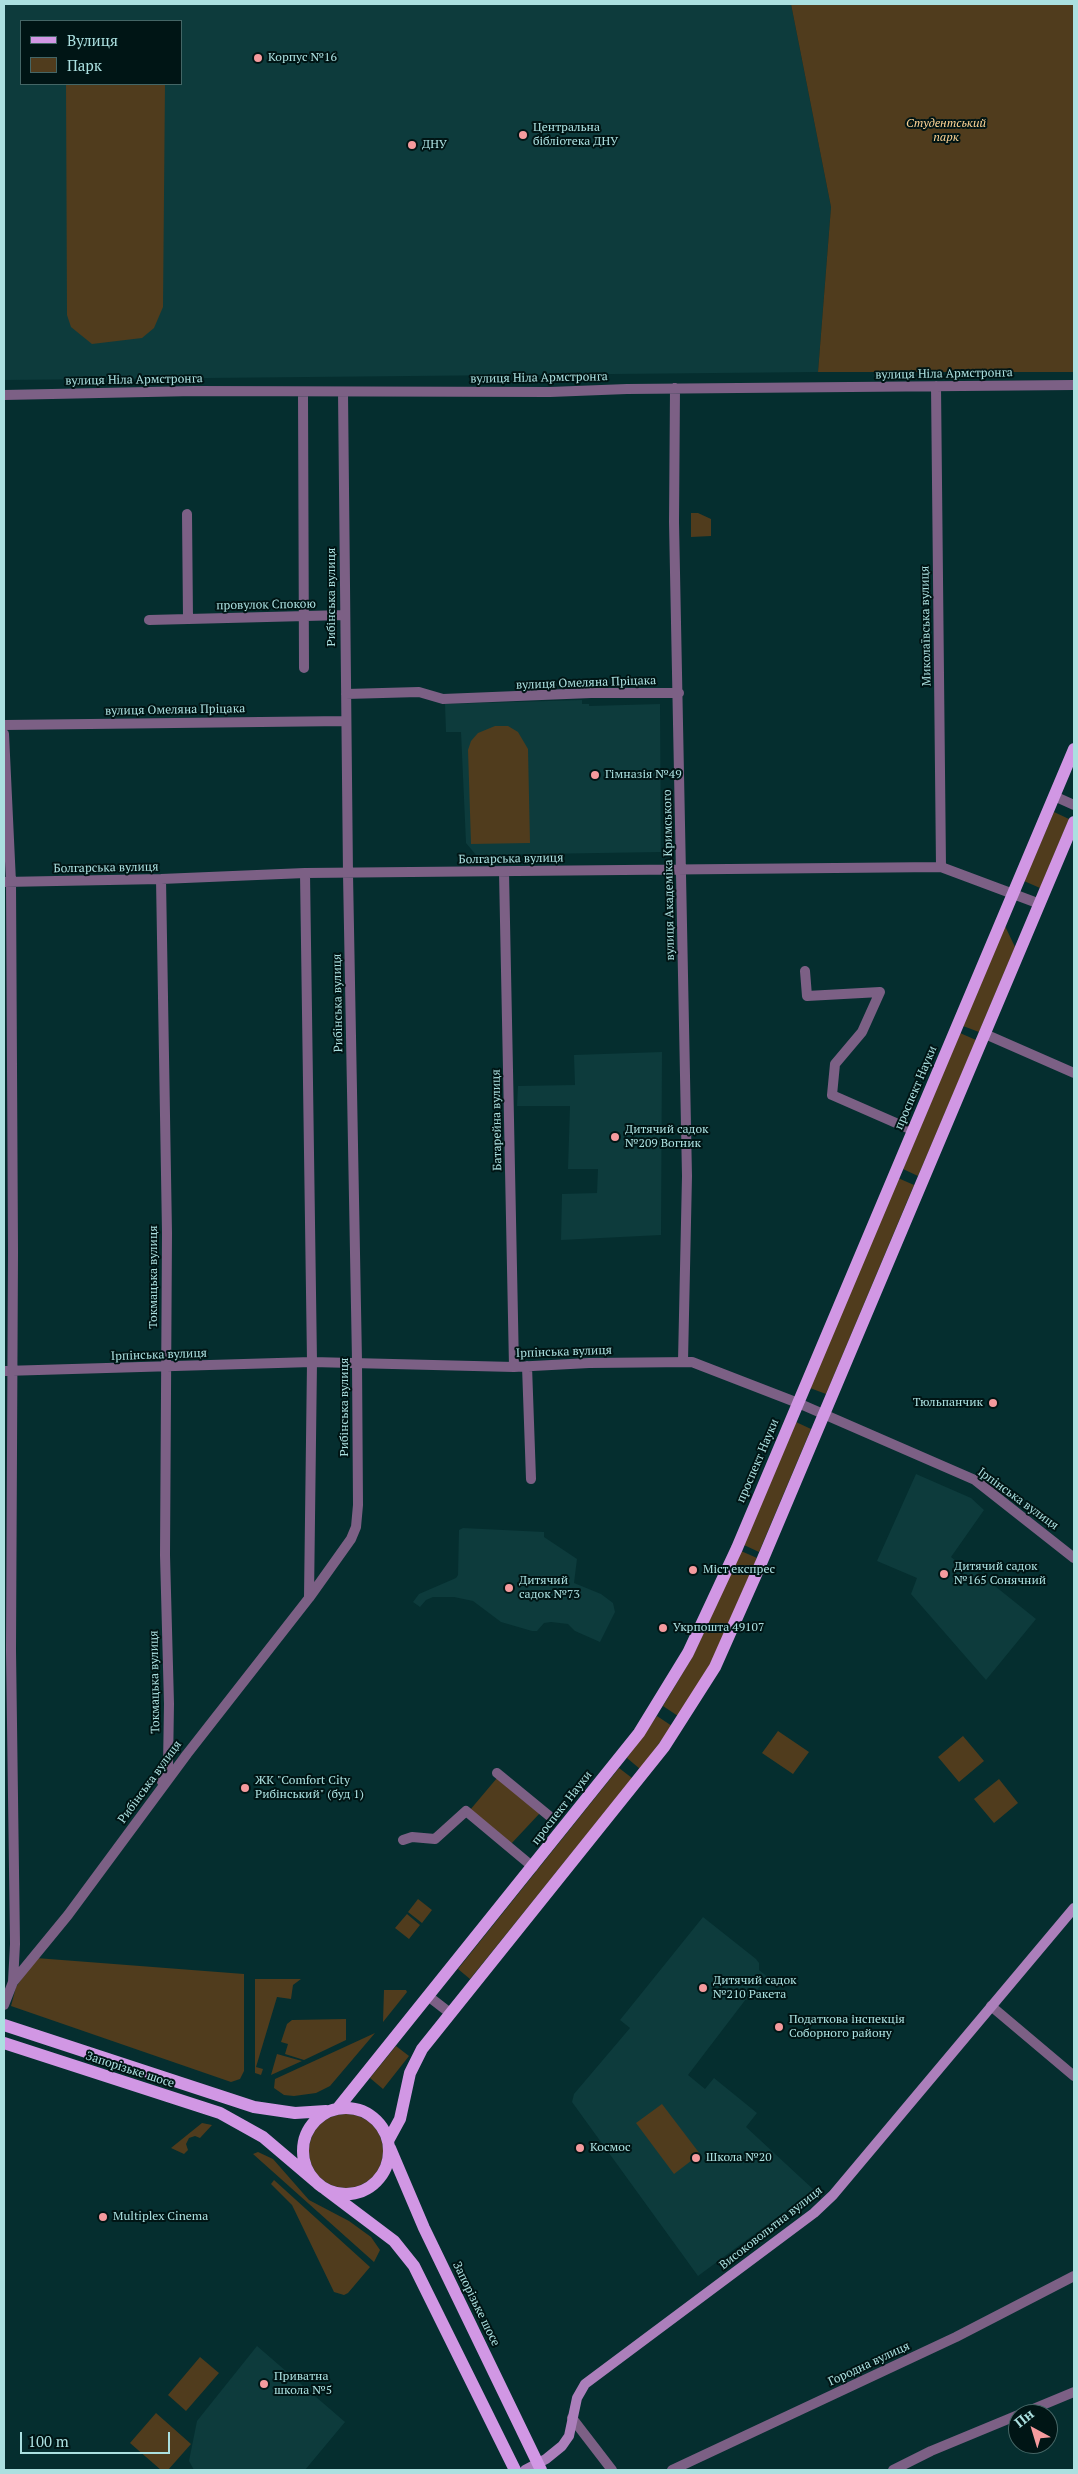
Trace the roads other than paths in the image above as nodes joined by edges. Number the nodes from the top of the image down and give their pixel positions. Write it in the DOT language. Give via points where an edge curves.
graph roads {
  1 [pos="1074,385"];
  2 [pos="936,386"];
  3 [pos="675,388"];
  4 [pos="303,392"];
  5 [pos="343,392"];
  6 [pos="4,395"];
  7 [pos="187,514"];
  8 [pos="303,616"];
  9 [pos="345,616"];
  10 [pos="188,619"];
  11 [pos="149,620"];
  12 [pos="304,668"];
  13 [pos="679,693"];
  14 [pos="346,694"];
  15 [pos="346,721"];
  16 [pos="4,725"];
  17 [pos="4,734"];
  18 [pos="1074,749"];
  19 [pos="1054,796"];
  20 [pos="1074,805"];
  21 [pos="1074,822"];
  22 [pos="941,867"];
  23 [pos="681,868"];
  24 [pos="504,872"];
  25 [pos="305,873"];
  26 [pos="348,874"];
  27 [pos="160,879"];
  28 [pos="7,882"];
  29 [pos="1013,893"];
  30 [pos="1040,904"];
  31 [pos="805,971"];
  32 [pos="985,1034"];
  33 [pos="1074,1073"];
  34 [pos="912,1130"];
  35 [pos="683,1361"];
  36 [pos="312,1362"];
  37 [pos="357,1362"];
  38 [pos="527,1366"];
  39 [pos="514,1367"];
  40 [pos="167,1368"];
  41 [pos="8,1371"];
  42 [pos="798,1402"];
  43 [pos="823,1414"];
  44 [pos="531,1479"];
  45 [pos="1074,1558"];
  46 [pos="309,1598"];
  47 [pos="496,1773"];
  48 [pos="157,1793"];
  49 [pos="553,1819"];
  50 [pos="402,1840"];
  51 [pos="533,1868"];
  52 [pos="1074,1908"];
  53 [pos="12,1982"];
  54 [pos="428,1996"];
  55 [pos="4,2005"];
  56 [pos="991,2006"];
  57 [pos="450,2013"];
  58 [pos="4,2025"];
  59 [pos="4,2043"];
  60 [pos="1074,2076"];
  61 [pos="332,2110"];
  62 [pos="389,2145"];
  63 [pos="320,2185"];
  64 [pos="1074,2276"];
  65 [pos="1074,2392"];
  66 [pos="1046,2404"];
  67 [pos="572,2418"];
  68 [pos="1008,2420"];
  69 [pos="539,2467"];
  70 [pos="515,2470"];
  71 [pos="525,2470"];
  72 [pos="612,2470"];
  73 [pos="672,2470"];
  74 [pos="893,2470"];
  1 -- 2 [label="street, вулиця Ніла Армстронга"];
  2 -- 3 [label="street, вулиця Ніла Армстронга"];
  2 -- 22 [label="street, Миколаївська вулиця"];
  3 -- 5 [label="street, вулиця Ніла Армстронга"];
  3 -- 13 [label="street, вулиця Академіка Кримського" via="674,522"];
  4 -- 5 [label="street, вулиця Ніла Армстронга"];
  4 -- 6 [label="street, вулиця Ніла Армстронга"];
  4 -- 8 [label="street"];
  5 -- 9 [label="street, Рибінська вулиця"];
  7 -- 10 [label="street"];
  8 -- 9 [label="street, провулок Спокою"];
  8 -- 10 [label="street, провулок Спокою"];
  8 -- 12 [label="street"];
  9 -- 14 [label="street, Рибінська вулиця"];
  10 -- 11 [label="street, провулок Спокою"];
  13 -- 14 [label="street, вулиця Омеляна Пріцака" via="591,693 443,700 419,692"];
  13 -- 23 [label="street, вулиця Академіка Кримського"];
  14 -- 15 [label="street, Рибінська вулиця"];
  15 -- 16 [label="street, вулиця Омеляна Пріцака"];
  15 -- 26 [label="street, Рибінська вулиця"];
  17 -- 28 [label="street"];
  18 -- 19 [label="main road, проспект Науки"];
  19 -- 20 [label="street"];
  19 -- 29 [label="main road, проспект Науки"];
  21 -- 30 [label="main road"];
  22 -- 23 [label="street, Болгарська вулиця"];
  22 -- 29 [label="street, Болгарська вулиця"];
  23 -- 24 [label="street, Болгарська вулиця"];
  23 -- 35 [label="street, вулиця Академіка Кримського" via="687,1176"];
  24 -- 26 [label="street, Болгарська вулиця"];
  24 -- 39 [label="street, Батарейна вулиця"];
  25 -- 26 [label="street, Болгарська вулиця"];
  25 -- 27 [label="street, Болгарська вулиця"];
  25 -- 36 [label="street"];
  26 -- 37 [label="street, Рибінська вулиця"];
  27 -- 28 [label="street, Болгарська вулиця"];
  27 -- 40 [label="street, Токмацька вулиця"];
  28 -- 41 [label="street"];
  29 -- 30 [label="street, Болгарська вулиця"];
  29 -- 34 [label="main road, проспект Науки"];
  30 -- 32 [label="main road"];
  31 -- 34 [label="street" via="808,996 880,992 862,1032 836,1064 832,1095"];
  32 -- 33 [label="street"];
  32 -- 43 [label="main road"];
  34 -- 42 [label="main road, проспект Науки"];
  35 -- 38 [label="street, Ірпінська вулиця"];
  35 -- 42 [label="street, Ірпінська вулиця"];
  36 -- 37 [label="street, Ірпінська вулиця"];
  36 -- 40 [label="street, Ірпінська вулиця"];
  36 -- 46 [label="street"];
  37 -- 39 [label="street, Ірпінська вулиця"];
  37 -- 46 [label="street, Рибінська вулиця" via="356,1527"];
  38 -- 39 [label="street, Ірпінська вулиця"];
  38 -- 44 [label="street"];
  40 -- 41 [label="street, Ірпінська вулиця"];
  40 -- 48 [label="street, Токмацька вулиця" via="168,1766"];
  41 -- 53 [label="street" via="15,1944"];
  42 -- 43 [label="street, Ірпінська вулиця"];
  42 -- 51 [label="main road, проспект Науки" via="737,1548 675,1678 638,1733"];
  43 -- 45 [label="street, Ірпінська вулиця" via="976,1480"];
  43 -- 57 [label="main road" via="714,1667 685,1717 639,1779"];
  46 -- 48 [label="street, Рибінська вулиця"];
  47 -- 49 [label="street"];
  48 -- 53 [label="street, Рибінська вулиця" via="68,1915"];
  50 -- 51 [label="street" via="434,1838 466,1810"];
  51 -- 54 [label="main road, проспект Науки"];
  52 -- 56 [label="main road, Високовольтна вулиця"];
  53 -- 55 [label="street"];
  54 -- 57 [label="street"];
  54 -- 61 [label="main road, проспект Науки"];
  56 -- 60 [label="street"];
  56 -- 67 [label="main road, Високовольтна вулиця" via="833,2196 585,2384"];
  57 -- 62 [label="main road" via="414,2063 407,2080 400,2119"];
  58 -- 61 [label="main road, Запорізьке шосе" via="254,2107 295,2113"];
  59 -- 63 [label="main road, Запорізьке шосе" via="220,2113 263,2137"];
  61 -- 62 [label="main road" via="349,2107 370,2114 382,2126"];
  61 -- 63 [label="main road" via="311,2126 303,2149 304,2162"];
  62 -- 63 [label="main road" via="383,2174 362,2191 348,2194"];
  62 -- 69 [label="main road, Запорізьке шосе" via="424,2228"];
  63 -- 70 [label="main road, Запорізьке шосе" via="394,2241 414,2266"];
  64 -- 73 [label="street, Городна вулиця" via="956,2337"];
  65 -- 66 [label="street"];
  67 -- 69 [label="main road, Високовольтна вулиця" via="569,2436"];
  67 -- 72 [label="street"];
  68 -- 74 [label="street" via="931,2450"];
  69 -- 71 [label="main road, Високовольтна вулиця"];
}
